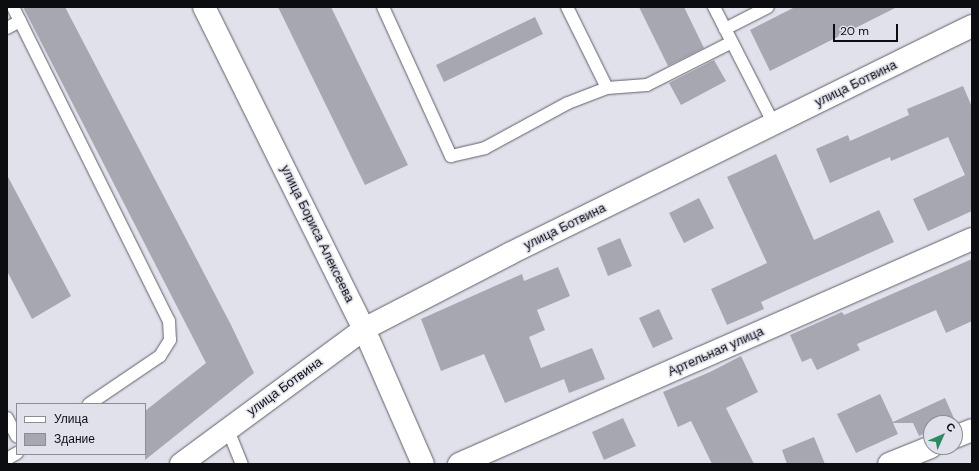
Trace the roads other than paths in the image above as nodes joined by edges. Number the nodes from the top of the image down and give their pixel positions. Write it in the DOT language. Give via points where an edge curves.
graph roads {
  1 [pos="13,7"];
  2 [pos="204,7"];
  3 [pos="383,7"];
  4 [pos="567,7"];
  5 [pos="714,7"];
  6 [pos="768,7"];
  7 [pos="20,21"];
  8 [pos="972,26"];
  9 [pos="7,28"];
  10 [pos="725,29"];
  11 [pos="732,42"];
  12 [pos="607,88"];
  13 [pos="774,124"];
  14 [pos="972,240"];
  15 [pos="364,329"];
  16 [pos="90,403"];
  17 [pos="7,418"];
  18 [pos="228,430"];
  19 [pos="16,435"];
  20 [pos="923,450"];
  21 [pos="16,454"];
  22 [pos="7,459"];
  23 [pos="181,464"];
  24 [pos="242,464"];
  25 [pos="423,464"];
  26 [pos="459,464"];
  27 [pos="889,464"];
  1 -- 7 [label="lane"];
  2 -- 15 [label="street, улица Бориса Алексеева"];
  3 -- 12 [label="lane" via="451,156 485,148 568,103"];
  4 -- 12 [label="lane"];
  5 -- 10 [label="lane"];
  6 -- 10 [label="lane"];
  7 -- 9 [label="lane"];
  7 -- 16 [label="lane" via="169,321 170,340 160,356"];
  8 -- 13 [label="street, улица Ботвина"];
  10 -- 11 [label="lane"];
  11 -- 12 [label="lane" via="647,85"];
  11 -- 13 [label="lane"];
  13 -- 15 [label="street, улица Ботвина" via="509,254"];
  14 -- 26 [label="street, Артельная улица"];
  15 -- 18 [label="street, улица Ботвина"];
  15 -- 25 [label="street, улица Бориса Алексеева"];
  17 -- 19 [label="lane"];
  18 -- 23 [label="street, улица Ботвина"];
  18 -- 24 [label="lane"];
  20 -- 27 [label="street"];
  21 -- 22 [label="lane"];
}
